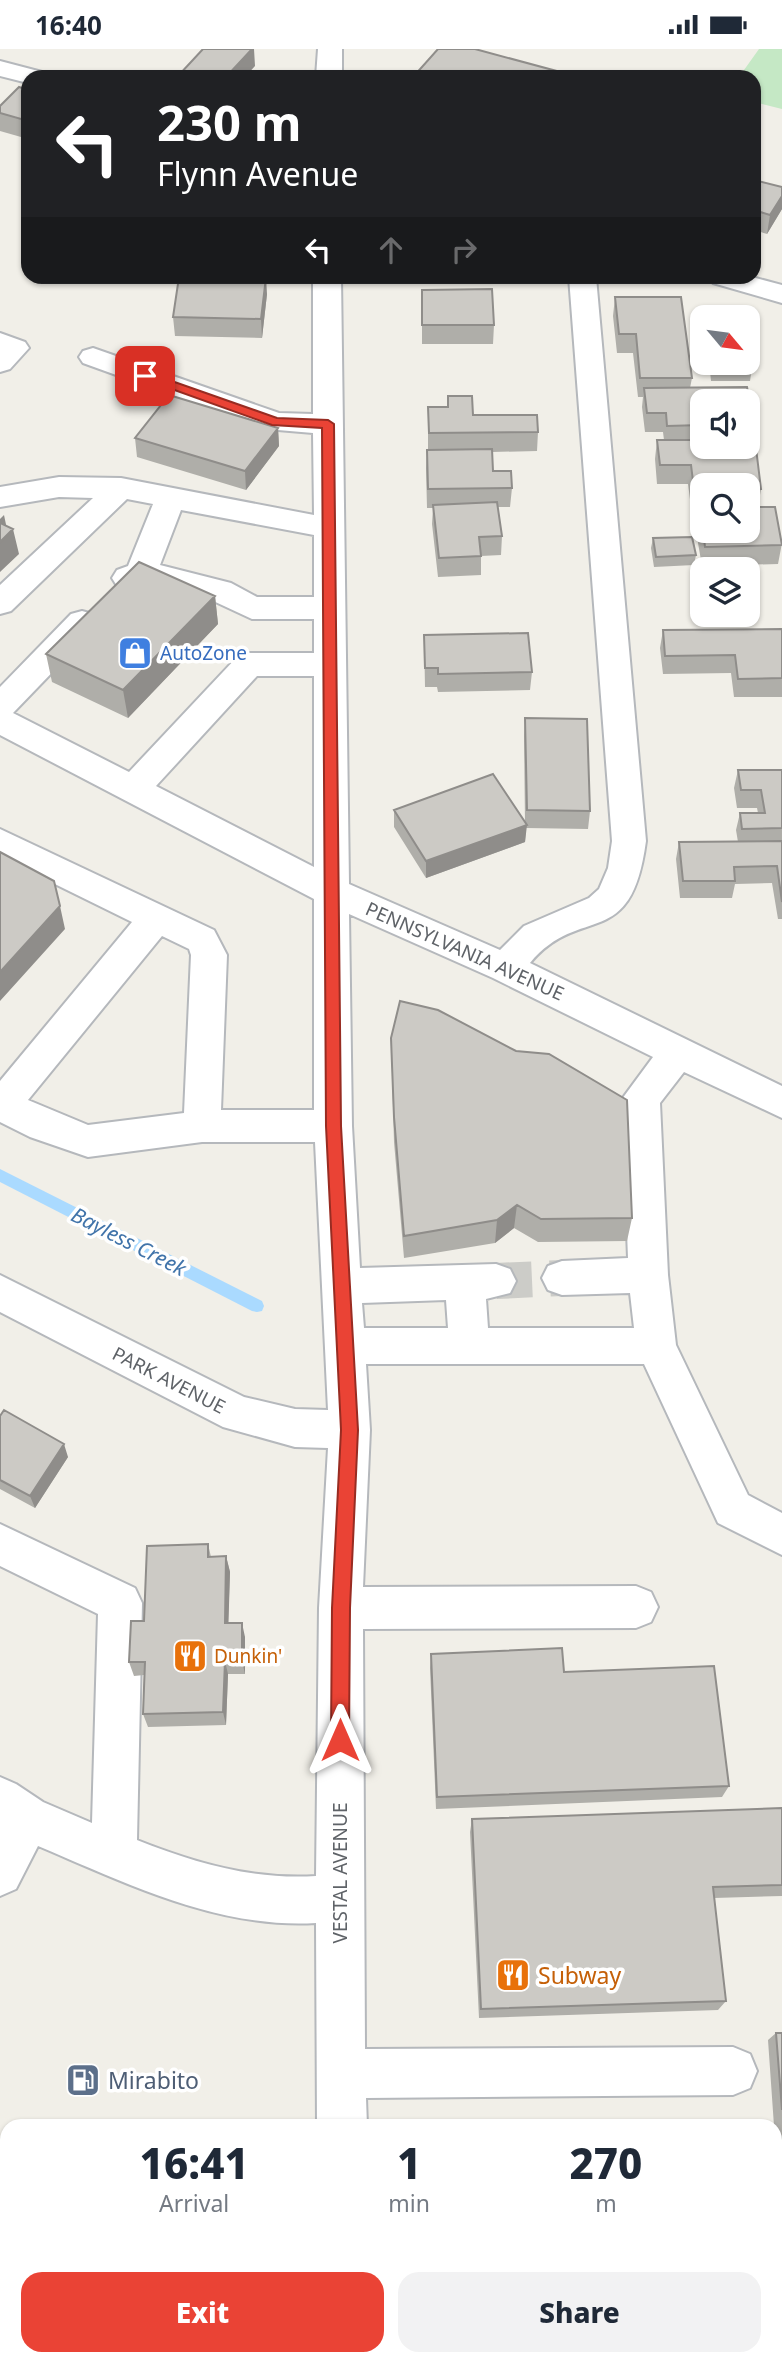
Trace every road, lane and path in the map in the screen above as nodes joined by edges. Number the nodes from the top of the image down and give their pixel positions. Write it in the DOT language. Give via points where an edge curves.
graph roads {
  1 [pos="330,49"];
  2 [pos="0,68"];
  3 [pos="329,70"];
  4 [pos="21,74"];
  5 [pos="327,284"];
  6 [pos="584,284"];
  7 [pos="747,284"];
  8 [pos="782,294"];
  9 [pos="0,342"];
  10 [pos="93,357"];
  11 [pos="0,363"];
  12 [pos="328,424"];
  13 [pos="121,488"];
  14 [pos="0,497"];
  15 [pos="171,497"];
  16 [pos="328,528"];
  17 [pos="141,573"];
  18 [pos="0,603"];
  19 [pos="252,608"];
  20 [pos="328,608"];
  21 [pos="249,664"];
  22 [pos="329,665"];
  23 [pos="0,707"];
  24 [pos="0,721"];
  25 [pos="135,788"];
  26 [pos="0,842"];
  27 [pos="332,892"];
  28 [pos="156,918"];
  29 [pos="506,968"];
  30 [pos="678,1052"];
  31 [pos="782,1103"];
  32 [pos="1,1104"];
  33 [pos="202,1126"];
  34 [pos="334,1126"];
  35 [pos="648,1275"];
  36 [pos="562,1278"];
  37 [pos="342,1286"];
  38 [pos="0,1292"];
  39 [pos="469,1345"];
  40 [pos="346,1346"];
  41 [pos="656,1346"];
  42 [pos="349,1430"];
  43 [pos="782,1535"];
  44 [pos="0,1544"];
  45 [pos="636,1607"];
  46 [pos="341,1608"];
  47 [pos="13,1809"];
  48 [pos="114,1854"];
  49 [pos="0,1873"];
  50 [pos="339,1898"];
  51 [pos="733,2071"];
  52 [pos="342,2074"];
  53 [pos="342,2119"];
  1 -- 3 [label="street"];
  2 -- 4 [label="street"];
  5 -- 12 [label="street, VESTAL AVENUE"];
  6 -- 29 [label="street" via="627,859 615,897 600,911 534,937"];
  7 -- 8 [label="street"];
  9 -- 11 [label="street" via="15,348"];
  10 -- 12 [label="street" via="276,422"];
  12 -- 16 [label="street, VESTAL AVENUE"];
  13 -- 14 [label="street" via="59,487"];
  13 -- 15 [label="street"];
  13 -- 18 [label="street"];
  15 -- 16 [label="street"];
  15 -- 17 [label="street"];
  16 -- 20 [label="street, VESTAL AVENUE"];
  17 -- 19 [label="street" via="220,591"];
  17 -- 23 [label="street" via="124,579"];
  19 -- 20 [label="street"];
  19 -- 21 [label="street"];
  20 -- 22 [label="street, VESTAL AVENUE"];
  21 -- 22 [label="street"];
  21 -- 25 [label="street"];
  22 -- 27 [label="street, VESTAL AVENUE"];
  24 -- 25 [label="street, PENNSYLVANIA AVENUE"];
  25 -- 27 [label="street, PENNSYLVANIA AVENUE"];
  26 -- 28 [label="street"];
  27 -- 29 [label="street, PENNSYLVANIA AVENUE"];
  27 -- 34 [label="street, VESTAL AVENUE"];
  28 -- 32 [label="street"];
  28 -- 33 [label="street" via="202,940 209,955"];
  29 -- 30 [label="street, PENNSYLVANIA AVENUE"];
  30 -- 31 [label="street, PENNSYLVANIA AVENUE"];
  30 -- 35 [label="street" via="640,1099"];
  32 -- 33 [label="street" via="43,1126 88,1141"];
  33 -- 34 [label="street"];
  34 -- 37 [label="street, VESTAL AVENUE"];
  35 -- 36 [label="street"];
  35 -- 41 [label="street"];
  37 -- 39 [label="street" via="481,1281"];
  37 -- 40 [label="street, VESTAL AVENUE"];
  38 -- 42 [label="street, PARK AVENUE" via="237,1414 286,1427"];
  39 -- 40 [label="street"];
  39 -- 41 [label="street"];
  40 -- 42 [label="street, VESTAL AVENUE"];
  41 -- 43 [label="street" via="733,1509"];
  42 -- 46 [label="street, VESTAL AVENUE"];
  44 -- 48 [label="street" via="120,1603"];
  45 -- 46 [label="street"];
  46 -- 50 [label="street, VESTAL AVENUE"];
  47 -- 48 [label="street"];
  47 -- 49 [label="street"];
  48 -- 50 [label="street" via="214,1888 270,1900"];
  50 -- 52 [label="street, VESTAL AVENUE"];
  51 -- 52 [label="street"];
  52 -- 53 [label="street, VESTAL AVENUE"];
}
